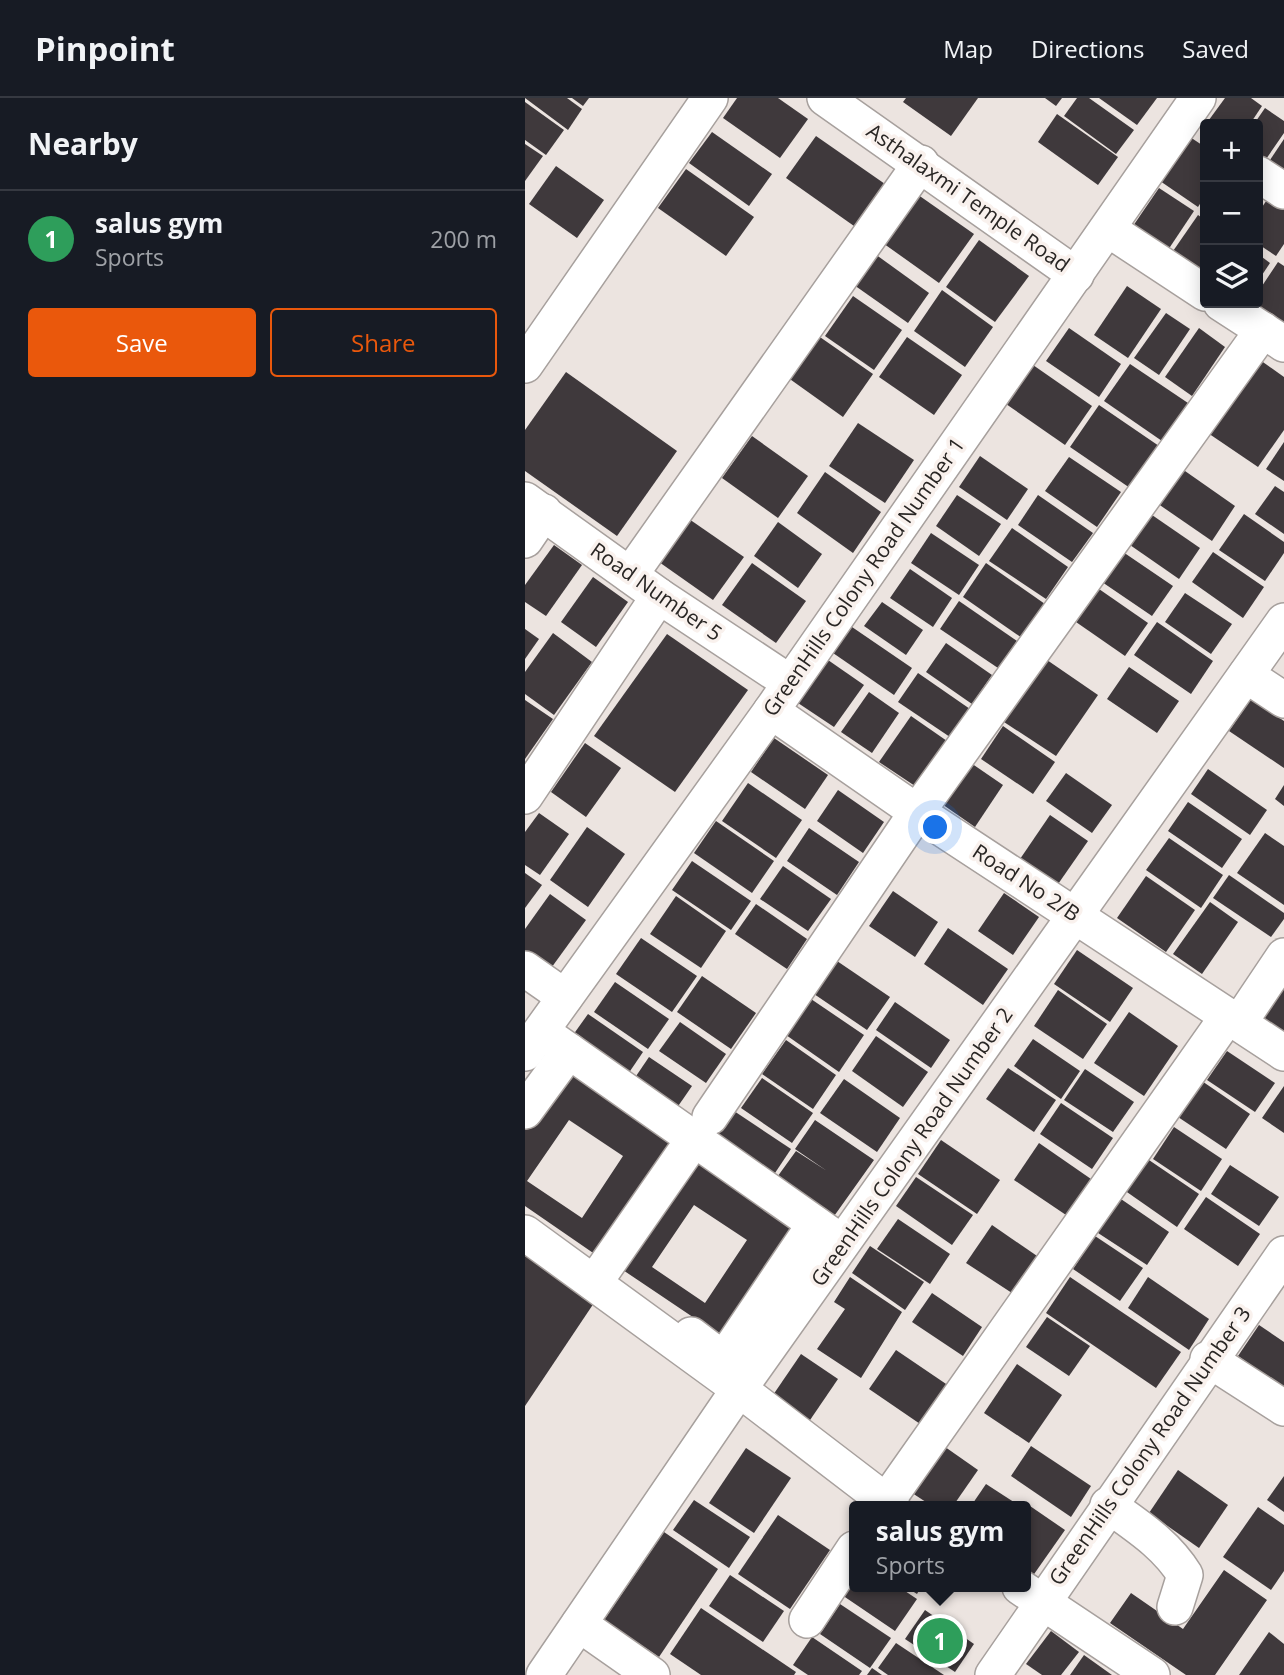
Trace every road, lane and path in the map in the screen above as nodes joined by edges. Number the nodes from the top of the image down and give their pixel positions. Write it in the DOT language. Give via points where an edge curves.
graph roads {
  1 [pos="710,98"];
  2 [pos="825,98"];
  3 [pos="1195,120"];
  4 [pos="921,163"];
  5 [pos="1263,177"];
  6 [pos="1284,191"];
  7 [pos="1108,229"];
  8 [pos="1076,275"];
  9 [pos="1200,290"];
  10 [pos="1229,308"];
  11 [pos="1273,337"];
  12 [pos="525,365"];
  13 [pos="531,517"];
  14 [pos="630,575"];
  15 [pos="659,596"];
  16 [pos="1284,621"];
  17 [pos="1246,675"];
  18 [pos="789,682"];
  19 [pos="1284,700"];
  20 [pos="771,711"];
  21 [pos="525,796"];
  22 [pos="917,812"];
  23 [pos="1076,916"];
  24 [pos="1284,956"];
  25 [pos="525,969"];
  26 [pos="565,997"];
  27 [pos="1233,1020"];
  28 [pos="545,1045"];
  29 [pos="1284,1053"];
  30 [pos="525,1111"];
  31 [pos="702,1128"];
  32 [pos="525,1218"];
  33 [pos="815,1224"];
  34 [pos="525,1233"];
  35 [pos="844,1245"];
  36 [pos="1284,1254"];
  37 [pos="599,1277"];
  38 [pos="1209,1359"];
  39 [pos="740,1389"];
  40 [pos="1284,1408"];
  41 [pos="882,1501"];
  42 [pos="890,1501"];
  43 [pos="1108,1505"];
  44 [pos="849,1557"];
  45 [pos="1031,1594"];
  46 [pos="1175,1607"];
  47 [pos="807,1620"];
  48 [pos="579,1624"];
  49 [pos="544,1675"];
  50 [pos="652,1675"];
  51 [pos="993,1675"];
  52 [pos="1152,1675"];
  1 -- 12 [label="street"];
  2 -- 4 [label="street, Asthalaxmi Temple Road"];
  3 -- 7 [label="street, GreenHills Colony Road Number 1"];
  4 -- 8 [label="street, Asthalaxmi Temple Road"];
  4 -- 14 [label="street"];
  5 -- 6 [label="street"];
  7 -- 8 [label="street, GreenHills Colony Road Number 1"];
  7 -- 9 [label="street"];
  8 -- 18 [label="street, GreenHills Colony Road Number 1"];
  10 -- 11 [label="street"];
  11 -- 22 [label="street"];
  13 -- 14 [label="street, Road Number 5"];
  14 -- 15 [label="street, Road Number 5"];
  15 -- 18 [label="street, Road Number 5"];
  15 -- 21 [label="street"];
  16 -- 17 [label="street, GreenHills Colony Road Number 2"];
  17 -- 19 [label="street"];
  17 -- 23 [label="street, GreenHills Colony Road Number 2"];
  18 -- 20 [label="street, GreenHills Colony Road Number 1"];
  20 -- 22 [label="street, Road No 2/B"];
  20 -- 26 [label="street, GreenHills Colony Road Number 1"];
  22 -- 23 [label="street, Road No 2/B"];
  22 -- 31 [label="street"];
  23 -- 27 [label="street, Road No 2/B"];
  23 -- 35 [label="street, GreenHills Colony Road Number 2"];
  24 -- 27 [label="street"];
  25 -- 26 [label="street"];
  26 -- 28 [label="street, GreenHills Colony Road Number 1"];
  27 -- 29 [label="street, Road No 2/B"];
  27 -- 42 [label="street"];
  28 -- 30 [label="street, GreenHills Colony Road Number 1"];
  28 -- 31 [label="street"];
  31 -- 33 [label="street"];
  31 -- 37 [label="street"];
  32 -- 37 [label="street"];
  33 -- 35 [label="street"];
  33 -- 37 [label="street" via="726,1356 716,1354"];
  34 -- 37 [label="street"];
  35 -- 39 [label="street, GreenHills Colony Road Number 2"];
  36 -- 38 [label="street, GreenHills Colony Road Number 3"];
  37 -- 39 [label="street"];
  38 -- 40 [label="street"];
  38 -- 43 [label="street, GreenHills Colony Road Number 3"];
  39 -- 41 [label="street"];
  39 -- 48 [label="street, GreenHills Colony Road Number 2"];
  43 -- 45 [label="street, GreenHills Colony Road Number 3"];
  43 -- 46 [label="street" via="1150,1534 1174,1558 1185,1575"];
  44 -- 47 [label="street"];
  45 -- 51 [label="street, GreenHills Colony Road Number 3"];
  45 -- 52 [label="street"];
  48 -- 49 [label="street, GreenHills Colony Road Number 2"];
  48 -- 50 [label="street"];
}
